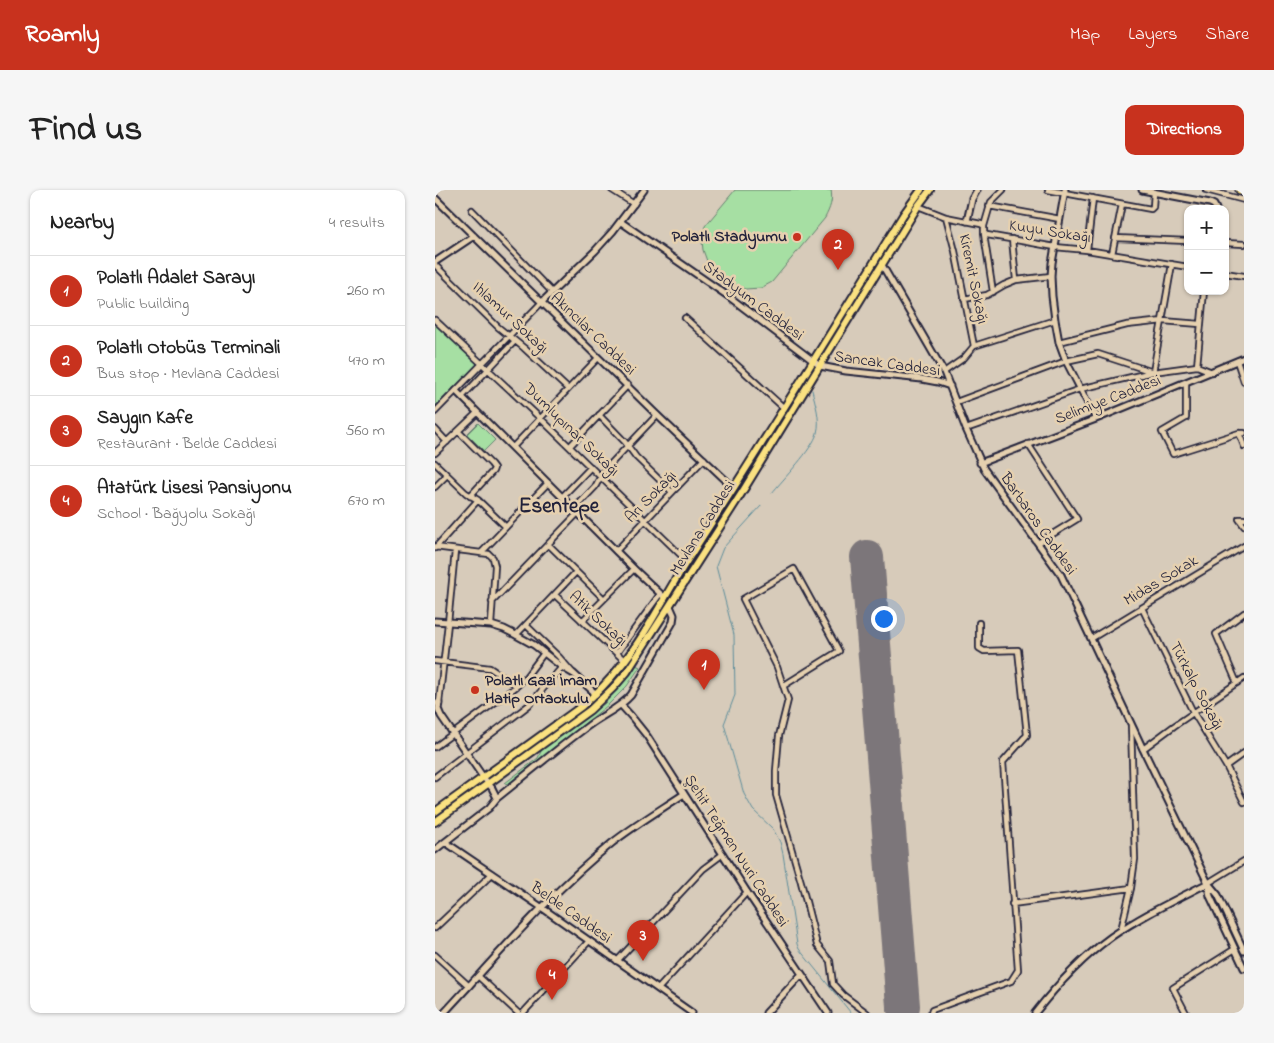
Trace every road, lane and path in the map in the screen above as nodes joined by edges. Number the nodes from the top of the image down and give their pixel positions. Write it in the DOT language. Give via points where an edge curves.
graph roads {
  1 [pos="612,190"];
  2 [pos="644,190"];
  3 [pos="921,190"];
  4 [pos="930,190"];
  5 [pos="977,190"];
  6 [pos="1003,190"];
  7 [pos="1048,190"];
  8 [pos="1141,190"];
  9 [pos="1207,190"];
  10 [pos="1240,190"];
  11 [pos="1244,191"];
  12 [pos="1065,192"];
  13 [pos="1154,192"];
  14 [pos="435,198"];
  15 [pos="1093,198"];
  16 [pos="1244,200"];
  17 [pos="634,204"];
  18 [pos="1122,204"];
  19 [pos="1214,205"];
  20 [pos="918,206"];
  21 [pos="989,206"];
  22 [pos="472,210"];
  23 [pos="946,217"];
  24 [pos="1060,219"];
  25 [pos="967,221"];
  26 [pos="621,222"];
  27 [pos="984,226"];
  28 [pos="985,233"];
  29 [pos="474,236"];
  30 [pos="1115,238"];
  31 [pos="1012,239"];
  32 [pos="1184,241"];
  33 [pos="1229,243"];
  34 [pos="1244,244"];
  35 [pos="1055,247"];
  36 [pos="1087,250"];
  37 [pos="1111,254"];
  38 [pos="435,263"];
  39 [pos="1172,264"];
  40 [pos="882,265"];
  41 [pos="1184,266"];
  42 [pos="1229,274"];
  43 [pos="1051,276"];
  44 [pos="1244,276"];
  45 [pos="1016,280"];
  46 [pos="552,292"];
  47 [pos="993,292"];
  48 [pos="1204,295"];
  49 [pos="964,299"];
  50 [pos="541,302"];
  51 [pos="685,318"];
  52 [pos="435,320"];
  53 [pos="1055,320"];
  54 [pos="1163,321"];
  55 [pos="1200,324"];
  56 [pos="509,336"];
  57 [pos="515,341"];
  58 [pos="1059,342"];
  59 [pos="974,346"];
  60 [pos="598,358"];
  61 [pos="1244,358"];
  62 [pos="1066,361"];
  63 [pos="1237,361"];
  64 [pos="482,364"];
  65 [pos="817,364"];
  66 [pos="1197,366"];
  67 [pos="488,369"];
  68 [pos="944,372"];
  69 [pos="1153,372"];
  70 [pos="1212,372"];
  71 [pos="1186,382"];
  72 [pos="1244,382"];
  73 [pos="627,385"];
  74 [pos="949,386"];
  75 [pos="568,389"];
  76 [pos="1080,389"];
  77 [pos="456,391"];
  78 [pos="462,397"];
  79 [pos="956,402"];
  80 [pos="784,408"];
  81 [pos="435,412"];
  82 [pos="477,413"];
  83 [pos="599,415"];
  84 [pos="657,415"];
  85 [pos="540,418"];
  86 [pos="1096,419"];
  87 [pos="435,429"];
  88 [pos="966,429"];
  89 [pos="458,431"];
  90 [pos="1241,433"];
  91 [pos="447,442"];
  92 [pos="1028,444"];
  93 [pos="570,446"];
  94 [pos="627,446"];
  95 [pos="1244,446"];
  96 [pos="513,447"];
  97 [pos="435,453"];
  98 [pos="704,460"];
  99 [pos="435,463"];
  100 [pos="980,463"];
  101 [pos="591,467"];
  102 [pos="447,474"];
  103 [pos="601,476"];
  104 [pos="548,483"];
  105 [pos="435,487"];
  106 [pos="734,488"];
  107 [pos="672,492"];
  108 [pos="470,496"];
  109 [pos="562,497"];
  110 [pos="478,500"];
  111 [pos="576,511"];
  112 [pos="1242,519"];
  113 [pos="646,520"];
  114 [pos="1244,526"];
  115 [pos="506,528"];
  116 [pos="1038,543"];
  117 [pos="548,544"];
  118 [pos="1244,546"];
  119 [pos="435,548"];
  120 [pos="455,550"];
  121 [pos="616,551"];
  122 [pos="481,553"];
  123 [pos="687,561"];
  124 [pos="634,569"];
  125 [pos="576,572"];
  126 [pos="555,594"];
  127 [pos="663,596"];
  128 [pos="604,599"];
  129 [pos="492,602"];
  130 [pos="670,606"];
  131 [pos="1142,608"];
  132 [pos="1244,613"];
  133 [pos="435,621"];
  134 [pos="582,621"];
  135 [pos="448,623"];
  136 [pos="979,623"];
  137 [pos="526,625"];
  138 [pos="491,626"];
  139 [pos="517,635"];
  140 [pos="1092,638"];
  141 [pos="544,653"];
  142 [pos="617,653"];
  143 [pos="435,661"];
  144 [pos="625,661"];
  145 [pos="444,662"];
  146 [pos="562,667"];
  147 [pos="573,674"];
  148 [pos="1244,678"];
  149 [pos="1237,683"];
  150 [pos="517,686"];
  151 [pos="783,686"];
  152 [pos="596,694"];
  153 [pos="437,703"];
  154 [pos="621,705"];
  155 [pos="1193,712"];
  156 [pos="1131,722"];
  157 [pos="453,734"];
  158 [pos="1024,738"];
  159 [pos="435,747"];
  160 [pos="1143,749"];
  161 [pos="466,753"];
  162 [pos="1244,753"];
  163 [pos="1003,762"];
  164 [pos="1226,766"];
  165 [pos="435,777"];
  166 [pos="483,777"];
  167 [pos="488,783"];
  168 [pos="684,794"];
  169 [pos="1242,794"];
  170 [pos="497,798"];
  171 [pos="1244,802"];
  172 [pos="435,812"];
  173 [pos="435,822"];
  174 [pos="445,842"];
  175 [pos="435,850"];
  176 [pos="723,854"];
  177 [pos="1244,861"];
  178 [pos="492,874"];
  179 [pos="1208,883"];
  180 [pos="1131,888"];
  181 [pos="747,892"];
  182 [pos="1012,904"];
  183 [pos="541,907"];
  184 [pos="435,928"];
  185 [pos="1121,930"];
  186 [pos="589,941"];
  187 [pos="1235,949"];
  188 [pos="1244,951"];
  189 [pos="435,955"];
  190 [pos="617,961"];
  191 [pos="1244,968"];
  192 [pos="801,975"];
  193 [pos="478,976"];
  194 [pos="469,986"];
  195 [pos="658,989"];
  196 [pos="688,1012"];
  197 [pos="443,1013"];
  198 [pos="518,1013"];
  199 [pos="523,1013"];
  200 [pos="766,1013"];
  201 [pos="828,1013"];
  202 [pos="867,1013"];
  203 [pos="931,1013"];
  204 [pos="1035,1013"];
  205 [pos="1186,1013"];
  1 -- 17 [label="street"];
  2 -- 17 [label="street"];
  3 -- 65 [label="main road, Mevlana Caddesi" via="903,215"];
  4 -- 20 [label="main road, Mevlana Caddesi"];
  5 -- 25 [label="street"];
  6 -- 21 [label="street"];
  7 -- 12 [label="street"];
  8 -- 13 [label="street"];
  9 -- 16 [label="street"];
  10 -- 11 [label="highway"];
  12 -- 15 [label="street"];
  12 -- 24 [label="street"];
  13 -- 18 [label="street" via="1151,209"];
  13 -- 19 [label="street"];
  14 -- 29 [label="street, Akıncılar Caddesi"];
  15 -- 18 [label="street"];
  15 -- 36 [label="street"];
  17 -- 26 [label="street"];
  18 -- 30 [label="street"];
  20 -- 23 [label="street"];
  20 -- 40 [label="main road, Mevlana Caddesi"];
  21 -- 24 [label="street"];
  21 -- 27 [label="street"];
  22 -- 46 [label="street"];
  23 -- 25 [label="street"];
  23 -- 49 [label="street, Kiremit Sokağı"];
  24 -- 35 [label="street"];
  25 -- 27 [label="street"];
  26 -- 46 [label="street"];
  26 -- 65 [label="street, Stadyum Caddesi" via="728,296"];
  27 -- 28 [label="street, Kuyu Sokağı"];
  28 -- 31 [label="street, Kuyu Sokağı"];
  28 -- 47 [label="street"];
  29 -- 38 [label="street"];
  29 -- 50 [label="street, Akıncılar Caddesi"];
  30 -- 32 [label="street"];
  30 -- 37 [label="street"];
  31 -- 35 [label="street, Kuyu Sokağı"];
  31 -- 45 [label="street"];
  33 -- 34 [label="street"];
  35 -- 36 [label="street, Kuyu Sokağı"];
  35 -- 43 [label="street"];
  36 -- 37 [label="street, Kuyu Sokağı"];
  37 -- 39 [label="street, Kuyu Sokağı"];
  38 -- 56 [label="street, Ihlamur Sokağı"];
  39 -- 41 [label="street, Kuyu Sokağı"];
  39 -- 54 [label="street"];
  40 -- 65 [label="main road, Mevlana Caddesi"];
  40 -- 68 [label="street, Barbaros Caddesi"];
  42 -- 44 [label="street"];
  43 -- 45 [label="street"];
  43 -- 53 [label="street"];
  45 -- 47 [label="street"];
  46 -- 50 [label="street"];
  47 -- 49 [label="street"];
  48 -- 55 [label="street"];
  49 -- 59 [label="street, Kiremit Sokağı"];
  50 -- 56 [label="street"];
  50 -- 60 [label="street, Akıncılar Caddesi"];
  51 -- 80 [label="street"];
  52 -- 64 [label="street, Dumlupınar Sokağı"];
  53 -- 58 [label="street"];
  53 -- 59 [label="street"];
  54 -- 55 [label="street"];
  54 -- 58 [label="street" via="1127,325"];
  54 -- 69 [label="street"];
  55 -- 66 [label="street"];
  56 -- 57 [label="street, Ihlamur Sokağı"];
  56 -- 64 [label="street"];
  57 -- 67 [label="street"];
  57 -- 75 [label="street, Ihlamur Sokağı"];
  58 -- 62 [label="street"];
  59 -- 68 [label="street" via="964,358"];
  60 -- 73 [label="street, Akıncılar Caddesi"];
  60 -- 75 [label="street"];
  61 -- 63 [label="street, Selimiye Caddesi"];
  62 -- 69 [label="street" via="1098,354"];
  62 -- 76 [label="street"];
  62 -- 79 [label="street"];
  63 -- 70 [label="street, Selimiye Caddesi"];
  63 -- 72 [label="street"];
  64 -- 67 [label="street, Dumlupınar Sokağı"];
  64 -- 77 [label="street"];
  65 -- 74 [label="street, Sancak Caddesi"];
  65 -- 80 [label="main road, Mevlana Caddesi"];
  65 -- 130 [label="main road, Mevlana Caddesi"];
  66 -- 69 [label="street"];
  66 -- 70 [label="street"];
  67 -- 78 [label="street"];
  67 -- 85 [label="street, Dumlupınar Sokağı"];
  68 -- 74 [label="street, Barbaros Caddesi"];
  69 -- 76 [label="street"];
  70 -- 71 [label="street, Selimiye Caddesi"];
  71 -- 86 [label="street, Selimiye Caddesi"];
  71 -- 90 [label="street" via="1186,418 1161,432 1173,454"];
  73 -- 83 [label="street"];
  73 -- 84 [label="street, Akıncılar Caddesi"];
  74 -- 79 [label="street, Barbaros Caddesi"];
  75 -- 85 [label="street"];
  76 -- 86 [label="street"];
  76 -- 88 [label="street"];
  77 -- 78 [label="street"];
  77 -- 81 [label="street"];
  78 -- 82 [label="street"];
  79 -- 88 [label="street, Barbaros Caddesi"];
  80 -- 106 [label="main road, Mevlana Caddesi"];
  82 -- 89 [label="street"];
  82 -- 96 [label="street"];
  83 -- 93 [label="street"];
  83 -- 94 [label="street"];
  84 -- 94 [label="street"];
  84 -- 98 [label="street, Akıncılar Caddesi"];
  85 -- 93 [label="street, Dumlupınar Sokağı"];
  85 -- 96 [label="street"];
  86 -- 92 [label="street, Selimiye Caddesi"];
  87 -- 91 [label="street"];
  88 -- 100 [label="street, Barbaros Caddesi"];
  89 -- 91 [label="street"];
  89 -- 108 [label="street" via="494,468"];
  90 -- 95 [label="street"];
  91 -- 97 [label="street"];
  92 -- 100 [label="street, Selimiye Caddesi"];
  92 -- 116 [label="street" via="1077,519"];
  93 -- 101 [label="street, Dumlupınar Sokağı"];
  94 -- 103 [label="street"];
  94 -- 107 [label="street"];
  96 -- 104 [label="street"];
  98 -- 106 [label="street, Akıncılar Caddesi"];
  98 -- 107 [label="street, Arı Sokağı"];
  99 -- 102 [label="street"];
  100 -- 116 [label="street, Barbaros Caddesi"];
  101 -- 103 [label="street, Dumlupınar Sokağı"];
  101 -- 109 [label="street"];
  102 -- 105 [label="street"];
  102 -- 108 [label="street"];
  103 -- 111 [label="street"];
  103 -- 113 [label="street, Dumlupınar Sokağı"];
  104 -- 109 [label="street"];
  104 -- 115 [label="street"];
  106 -- 123 [label="main road, Mevlana Caddesi"];
  107 -- 113 [label="street, Arı Sokağı"];
  108 -- 110 [label="street"];
  109 -- 111 [label="street"];
  110 -- 115 [label="street"];
  110 -- 119 [label="street"];
  111 -- 117 [label="street"];
  111 -- 121 [label="street"];
  112 -- 114 [label="street"];
  113 -- 121 [label="street, Arı Sokağı"];
  113 -- 123 [label="street, Dumlupınar Sokağı"];
  115 -- 122 [label="street"];
  116 -- 140 [label="street, Barbaros Caddesi" via="1061,575"];
  117 -- 125 [label="street"];
  117 -- 129 [label="street"];
  118 -- 131 [label="street, Midas Sokak"];
  119 -- 120 [label="street"];
  120 -- 122 [label="street"];
  120 -- 135 [label="street"];
  121 -- 124 [label="street"];
  122 -- 129 [label="street" via="489,554 495,566"];
  123 -- 127 [label="main road, Mevlana Caddesi"];
  124 -- 127 [label="street"];
  124 -- 128 [label="street"];
  125 -- 126 [label="street"];
  125 -- 128 [label="street"];
  126 -- 134 [label="street, Atik Sokağı"];
  126 -- 137 [label="street"];
  127 -- 142 [label="street"];
  127 -- 144 [label="main road, Mevlana Caddesi"];
  128 -- 134 [label="street"];
  129 -- 138 [label="street"];
  130 -- 154 [label="street" via="673,622 631,695"];
  130 -- 167 [label="main road, Mevlana Caddesi" via="627,672 607,695"];
  131 -- 140 [label="street, Midas Sokak"];
  131 -- 155 [label="street, Türkalp Sokağı"];
  132 -- 149 [label="street" via="1216,634"];
  133 -- 135 [label="street"];
  134 -- 142 [label="street, Atik Sokağı"];
  135 -- 138 [label="street"];
  135 -- 145 [label="street"];
  136 -- 163 [label="street" via="979,648 984,651 1018,650 1027,735"];
  137 -- 139 [label="street"];
  137 -- 147 [label="street"];
  138 -- 139 [label="street"];
  139 -- 141 [label="street"];
  140 -- 156 [label="street, Barbaros Caddesi"];
  141 -- 146 [label="street"];
  141 -- 150 [label="street"];
  142 -- 144 [label="street, Atik Sokağı"];
  143 -- 145 [label="street"];
  144 -- 152 [label="main road, Mevlana Caddesi"];
  145 -- 150 [label="street" via="490,668"];
  145 -- 153 [label="street"];
  146 -- 147 [label="street"];
  146 -- 161 [label="street" via="529,705"];
  147 -- 152 [label="street"];
  148 -- 149 [label="street"];
  149 -- 155 [label="street"];
  150 -- 157 [label="street"];
  151 -- 151 [label="street" via="743,599 794,569 839,651"];
  151 -- 202 [label="street" via="788,700 779,736 775,795 817,945 831,961 833,984"];
  152 -- 166 [label="main road, Mevlana Caddesi"];
  153 -- 157 [label="street"];
  154 -- 168 [label="street, Şehit Teğmen Nuri Caddesi" via="647,736"];
  154 -- 170 [label="street" via="588,725"];
  155 -- 160 [label="street"];
  155 -- 164 [label="street, Türkalp Sokağı"];
  156 -- 160 [label="street, Barbaros Caddesi"];
  156 -- 180 [label="street" via="1135,859"];
  157 -- 159 [label="street"];
  157 -- 161 [label="street"];
  158 -- 163 [label="street"];
  160 -- 179 [label="street, Barbaros Caddesi"];
  161 -- 165 [label="street"];
  161 -- 166 [label="street"];
  162 -- 164 [label="street"];
  163 -- 182 [label="street"];
  164 -- 169 [label="street, Türkalp Sokağı"];
  166 -- 167 [label="street"];
  166 -- 172 [label="main road, Mevlana Caddesi"];
  167 -- 170 [label="street"];
  167 -- 173 [label="main road, Mevlana Caddesi"];
  168 -- 176 [label="street, Şehit Teğmen Nuri Caddesi"];
  168 -- 183 [label="street" via="611,844"];
  169 -- 171 [label="street, Türkalp Sokağı"];
  170 -- 174 [label="street"];
  174 -- 175 [label="street"];
  174 -- 178 [label="street, Belde Caddesi"];
  176 -- 181 [label="street, Şehit Teğmen Nuri Caddesi"];
  176 -- 190 [label="street" via="703,869"];
  177 -- 179 [label="street"];
  178 -- 183 [label="street, Belde Caddesi"];
  178 -- 184 [label="street"];
  179 -- 185 [label="street"];
  179 -- 187 [label="street, Barbaros Caddesi" via="1210,896"];
  179 -- 188 [label="street, Barbaros Caddesi" via="1218,895"];
  180 -- 182 [label="street"];
  180 -- 185 [label="street"];
  181 -- 192 [label="street, Şehit Teğmen Nuri Caddesi"];
  181 -- 195 [label="street"];
  182 -- 203 [label="street" via="1018,970 1011,980"];
  183 -- 186 [label="street, Belde Caddesi"];
  183 -- 193 [label="street"];
  185 -- 204 [label="street" via="1063,979"];
  186 -- 190 [label="street, Belde Caddesi"];
  186 -- 199 [label="street"];
  187 -- 191 [label="street, Barbaros Caddesi"];
  187 -- 205 [label="street" via="1173,988"];
  189 -- 194 [label="street"];
  190 -- 195 [label="street, Belde Caddesi"];
  192 -- 200 [label="street"];
  192 -- 201 [label="street, Şehit Teğmen Nuri Caddesi"];
  193 -- 194 [label="street"];
  193 -- 198 [label="street"];
  194 -- 197 [label="street"];
  195 -- 196 [label="street, Belde Caddesi"];
}
